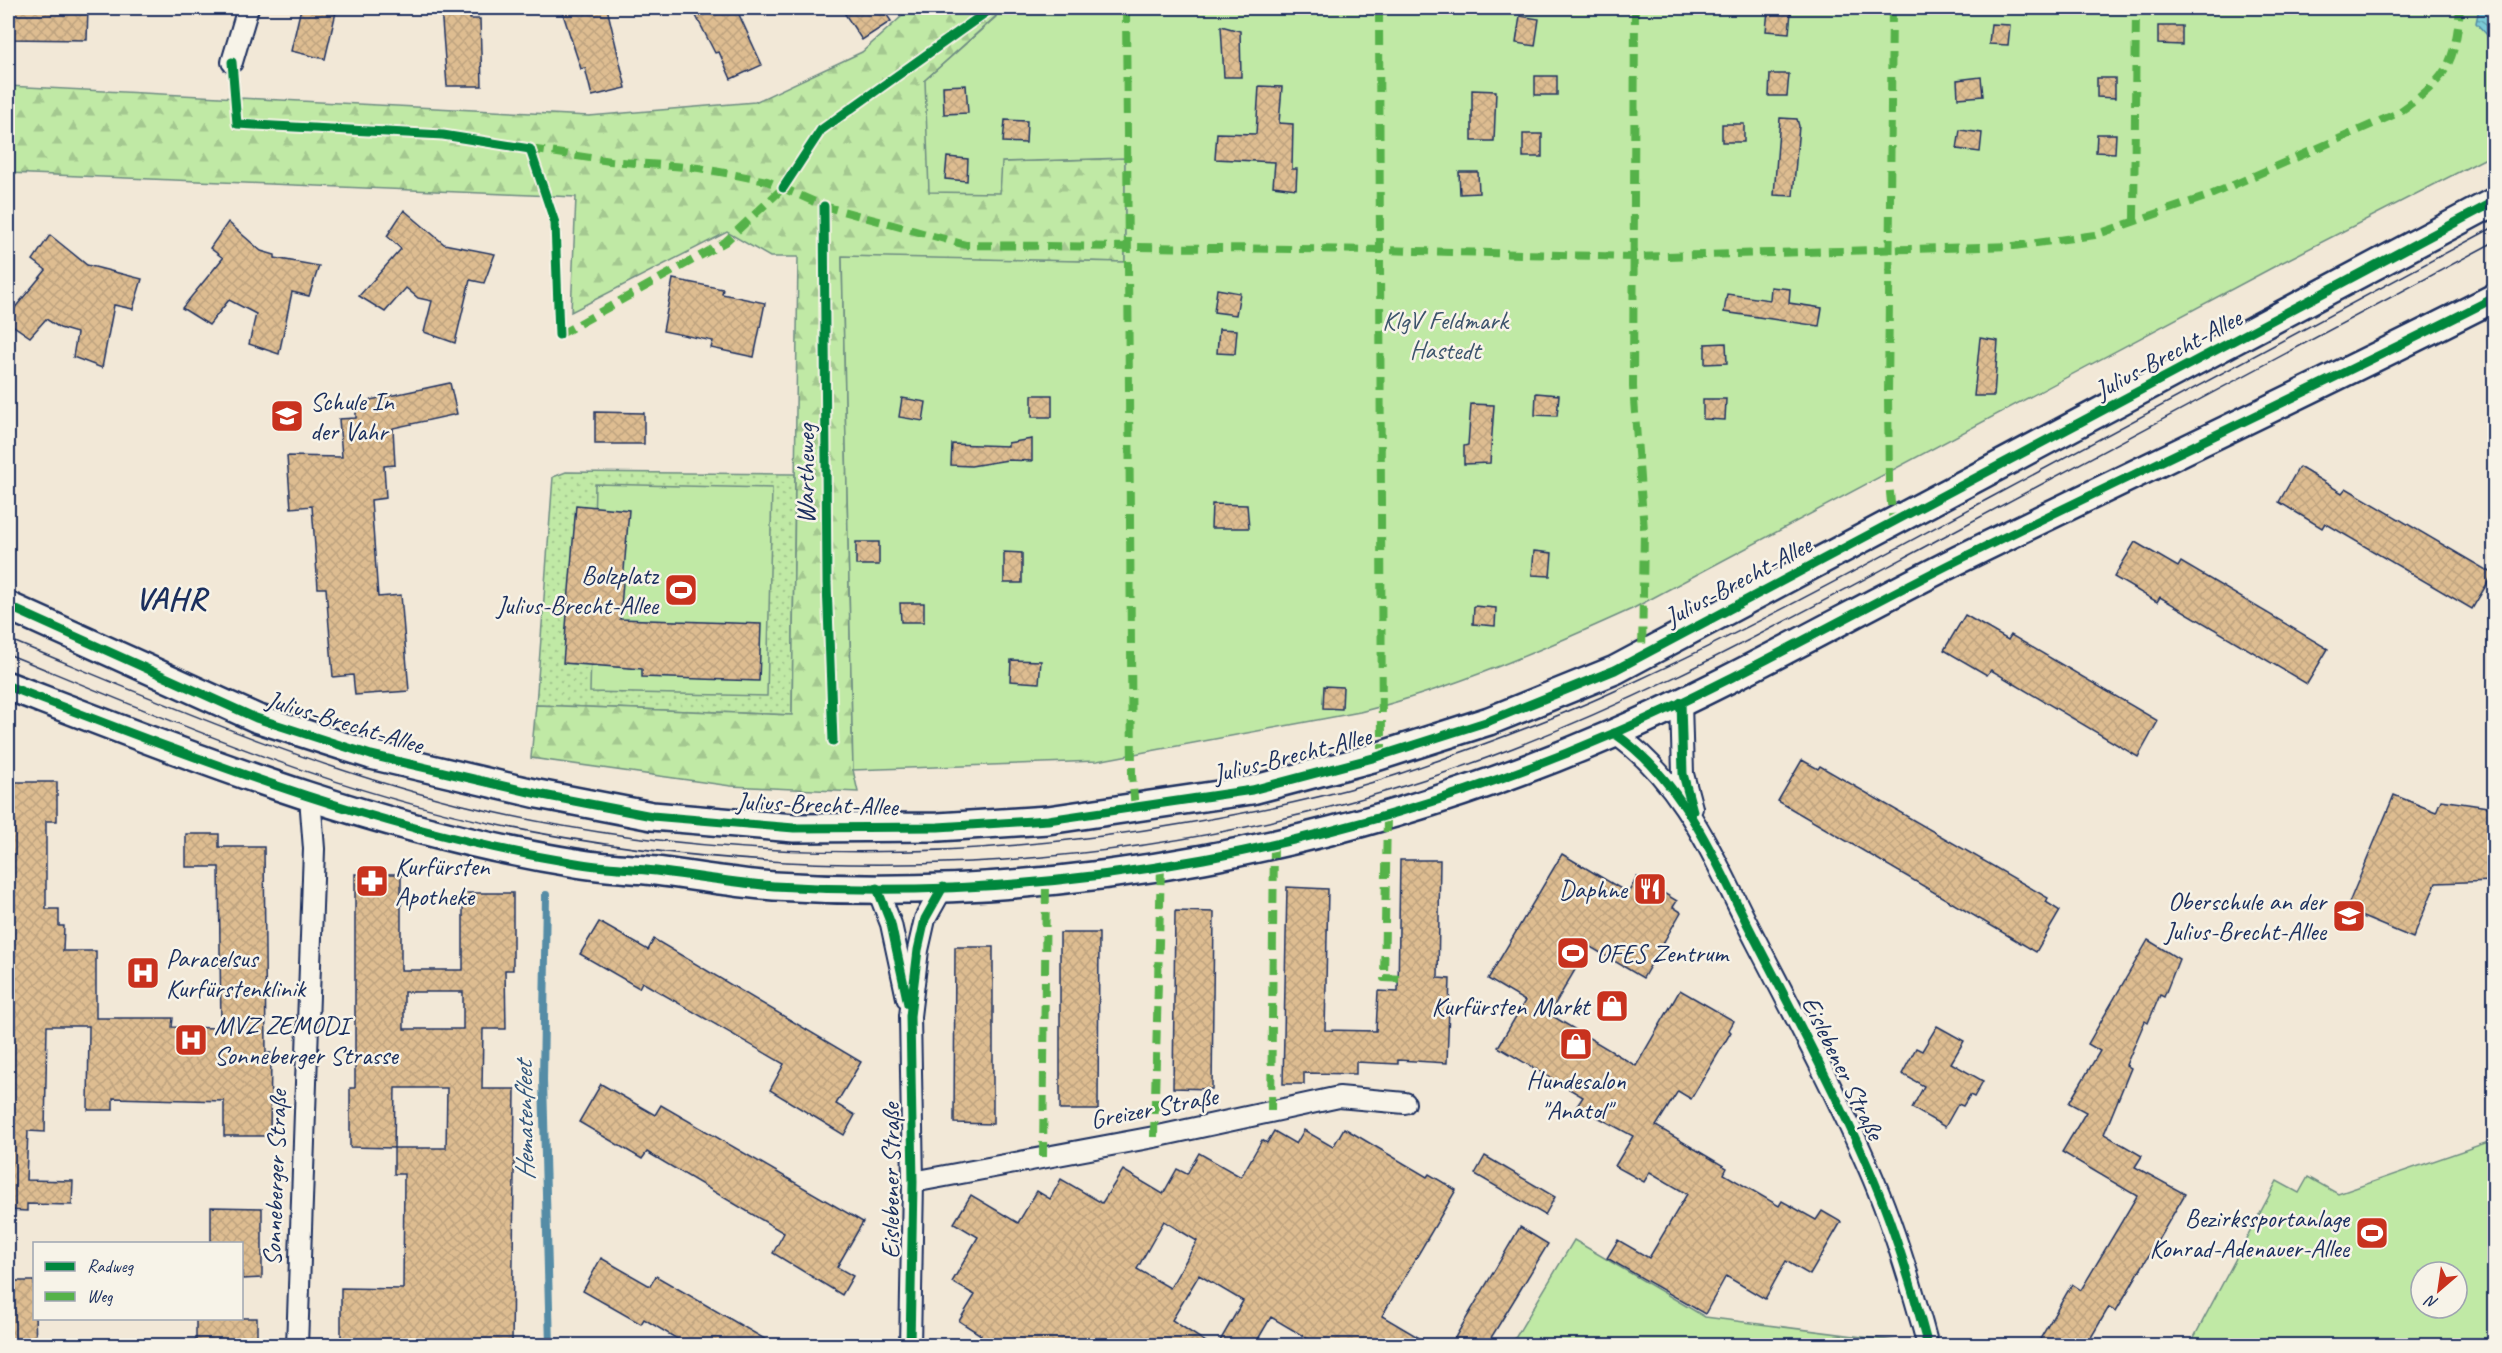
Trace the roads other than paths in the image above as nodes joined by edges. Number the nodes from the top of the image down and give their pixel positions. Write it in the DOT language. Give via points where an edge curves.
graph roads {
  1 [pos="248,8"];
  2 [pos="232,62"];
  3 [pos="2494,202"];
  4 [pos="2494,298"];
  5 [pos="8,606"];
  6 [pos="8,686"];
  7 [pos="1681,702"];
  8 [pos="1614,733"];
  9 [pos="310,797"];
  10 [pos="1695,820"];
  11 [pos="943,887"];
  12 [pos="877,888"];
  13 [pos="910,1016"];
  14 [pos="1405,1103"];
  15 [pos="913,1182"];
  16 [pos="297,1346"];
  17 [pos="910,1346"];
  18 [pos="1928,1346"];
  1 -- 2 [label="street"];
  3 -- 5 [label="main road, Julius-Brecht-Allee" via="1615,670 1489,721 1252,790 1048,820 938,827 794,828 652,816 371,755 256,718"];
  4 -- 7 [label="main road" via="1910,584"];
  6 -- 9 [label="main road"];
  7 -- 8 [label="main road"];
  7 -- 10 [label="street, Eislebener Straße" via="1683,774"];
  8 -- 10 [label="street, Eislebener Straße" via="1640,750 1666,778"];
  8 -- 11 [label="main road" via="1503,778 1387,817 1259,848 1093,877"];
  9 -- 12 [label="main road" via="388,821 582,865 773,886"];
  9 -- 16 [label="street, Sonneberger Straße" via="314,849"];
  10 -- 18 [label="street, Eislebener Straße" via="1869,1169 1899,1247"];
  11 -- 12 [label="main road"];
  11 -- 13 [label="street, Eislebener Straße" via="925,919"];
  12 -- 13 [label="street, Eislebener Straße" via="891,924"];
  13 -- 15 [label="street, Eislebener Straße"];
  14 -- 15 [label="street, Greizer Straße" via="1339,1097 1154,1137"];
  15 -- 17 [label="street, Eislebener Straße"];
}
